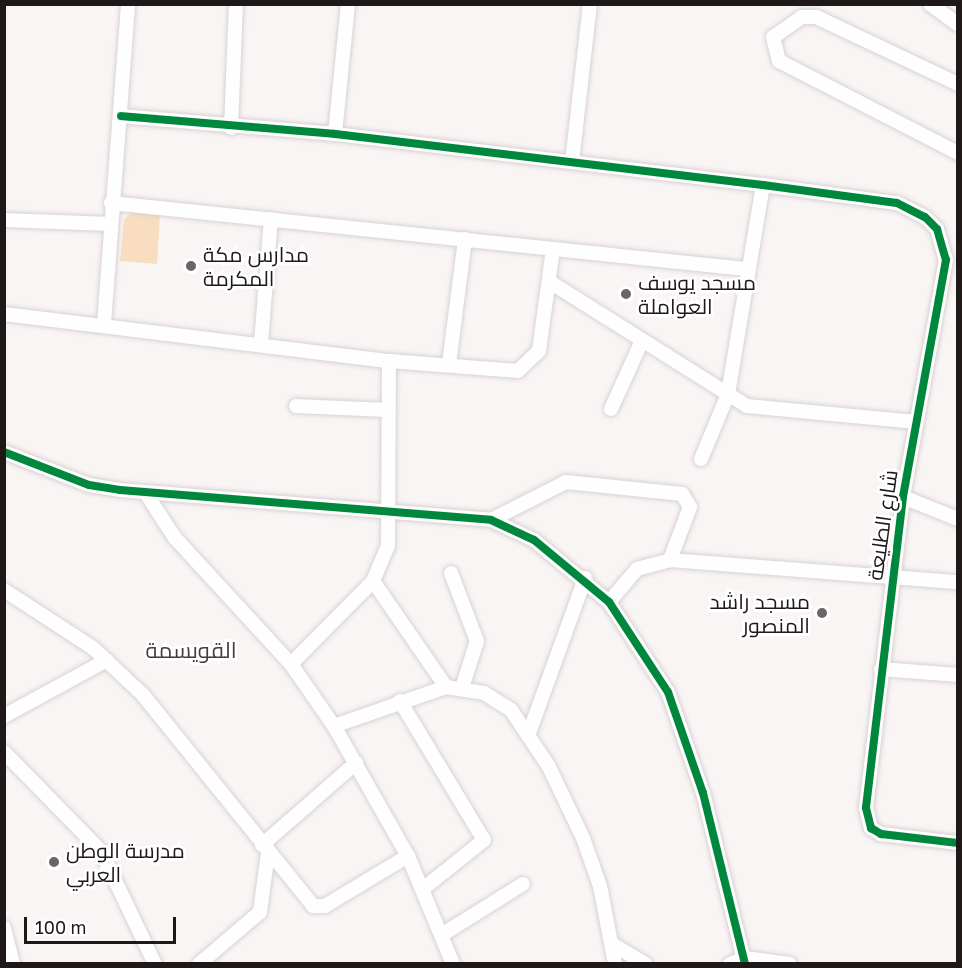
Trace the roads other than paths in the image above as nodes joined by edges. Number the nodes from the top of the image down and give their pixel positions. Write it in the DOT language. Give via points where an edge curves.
graph roads {
  1 [pos="128,4"];
  2 [pos="236,4"];
  3 [pos="348,4"];
  4 [pos="590,4"];
  5 [pos="930,4"];
  6 [pos="957,24"];
  7 [pos="957,84"];
  8 [pos="120,116"];
  9 [pos="231,128"];
  10 [pos="335,134"];
  11 [pos="957,153"];
  12 [pos="572,162"];
  13 [pos="763,185"];
  14 [pos="111,203"];
  15 [pos="271,219"];
  16 [pos="4,220"];
  17 [pos="110,224"];
  18 [pos="465,239"];
  19 [pos="553,249"];
  20 [pos="746,269"];
  21 [pos="550,282"];
  22 [pos="4,314"];
  23 [pos="104,324"];
  24 [pos="261,343"];
  25 [pos="641,343"];
  26 [pos="389,361"];
  27 [pos="449,364"];
  28 [pos="728,394"];
  29 [pos="296,406"];
  30 [pos="611,409"];
  31 [pos="386,410"];
  32 [pos="916,422"];
  33 [pos="4,452"];
  34 [pos="700,459"];
  35 [pos="145,492"];
  36 [pos="903,497"];
  37 [pos="385,509"];
  38 [pos="957,519"];
  39 [pos="491,520"];
  40 [pos="670,560"];
  41 [pos="451,573"];
  42 [pos="585,578"];
  43 [pos="892,578"];
  44 [pos="373,581"];
  45 [pos="957,582"];
  46 [pos="4,590"];
  47 [pos="609,602"];
  48 [pos="106,660"];
  49 [pos="291,664"];
  50 [pos="881,669"];
  51 [pos="957,675"];
  52 [pos="446,687"];
  53 [pos="462,688"];
  54 [pos="400,700"];
  55 [pos="4,716"];
  56 [pos="334,726"];
  57 [pos="529,733"];
  58 [pos="4,752"];
  59 [pos="356,763"];
  60 [pos="957,843"];
  61 [pos="265,849"];
  62 [pos="408,856"];
  63 [pos="523,884"];
  64 [pos="424,888"];
  65 [pos="4,928"];
  66 [pos="443,934"];
  67 [pos="612,944"];
  68 [pos="745,961"];
  69 [pos="13,963"];
  70 [pos="155,963"];
  71 [pos="198,963"];
  72 [pos="453,963"];
  73 [pos="615,963"];
  74 [pos="645,963"];
  75 [pos="730,963"];
  76 [pos="790,963"];
  1 -- 8 [label="street"];
  2 -- 9 [label="street"];
  3 -- 10 [label="street"];
  4 -- 12 [label="street"];
  5 -- 6 [label="street"];
  7 -- 11 [label="street" via="816,17 802,17 774,37 779,61"];
  8 -- 9 [label="street"];
  8 -- 14 [label="street"];
  9 -- 10 [label="street"];
  10 -- 12 [label="street"];
  12 -- 13 [label="street"];
  13 -- 20 [label="street"];
  13 -- 32 [label="street, شارع الطليعة" via="897,203 913,209 938,229 946,260"];
  14 -- 15 [label="street"];
  14 -- 17 [label="street"];
  15 -- 18 [label="street"];
  15 -- 24 [label="street"];
  16 -- 17 [label="street"];
  17 -- 23 [label="street"];
  18 -- 19 [label="street"];
  18 -- 27 [label="street"];
  19 -- 20 [label="street"];
  19 -- 21 [label="street"];
  20 -- 28 [label="street"];
  21 -- 25 [label="street"];
  21 -- 27 [label="street" via="539,351 529,365 518,371"];
  22 -- 23 [label="street"];
  23 -- 24 [label="street"];
  24 -- 26 [label="street"];
  25 -- 28 [label="street"];
  25 -- 30 [label="street"];
  26 -- 27 [label="street"];
  26 -- 31 [label="street"];
  28 -- 32 [label="street" via="747,406"];
  28 -- 34 [label="street"];
  29 -- 31 [label="street"];
  31 -- 37 [label="street"];
  32 -- 36 [label="street, شارع الطليعة"];
  33 -- 35 [label="street" via="89,485"];
  35 -- 37 [label="street"];
  35 -- 49 [label="street" via="175,538"];
  36 -- 38 [label="street"];
  36 -- 43 [label="street, شارع الطليعة"];
  37 -- 39 [label="street"];
  37 -- 44 [label="street" via="388,546"];
  39 -- 40 [label="street" via="566,482 682,494 690,507"];
  39 -- 42 [label="street" via="526,535"];
  40 -- 43 [label="street"];
  40 -- 47 [label="street" via="632,572"];
  41 -- 53 [label="street" via="477,641"];
  42 -- 47 [label="street"];
  42 -- 57 [label="street"];
  43 -- 45 [label="street"];
  43 -- 50 [label="street, شارع الطليعة"];
  44 -- 49 [label="street"];
  44 -- 52 [label="street"];
  46 -- 48 [label="street"];
  47 -- 68 [label="street" via="657,671 688,743"];
  48 -- 55 [label="street"];
  48 -- 61 [label="street" via="143,695"];
  49 -- 56 [label="street"];
  50 -- 51 [label="street"];
  50 -- 60 [label="street, شارع الطليعة" via="866,792 871,828"];
  52 -- 53 [label="street"];
  52 -- 54 [label="street"];
  53 -- 57 [label="street" via="495,698"];
  54 -- 56 [label="street"];
  54 -- 64 [label="street" via="484,840"];
  56 -- 59 [label="street"];
  57 -- 67 [label="street" via="583,838"];
  58 -- 70 [label="street" via="101,851"];
  59 -- 61 [label="street"];
  59 -- 62 [label="street"];
  61 -- 62 [label="street" via="318,907"];
  61 -- 71 [label="street" via="260,912"];
  62 -- 64 [label="street"];
  63 -- 66 [label="street"];
  64 -- 66 [label="street"];
  65 -- 69 [label="street"];
  66 -- 72 [label="street"];
  67 -- 73 [label="street"];
  67 -- 74 [label="street"];
  68 -- 75 [label="street"];
  68 -- 76 [label="street"];
}
